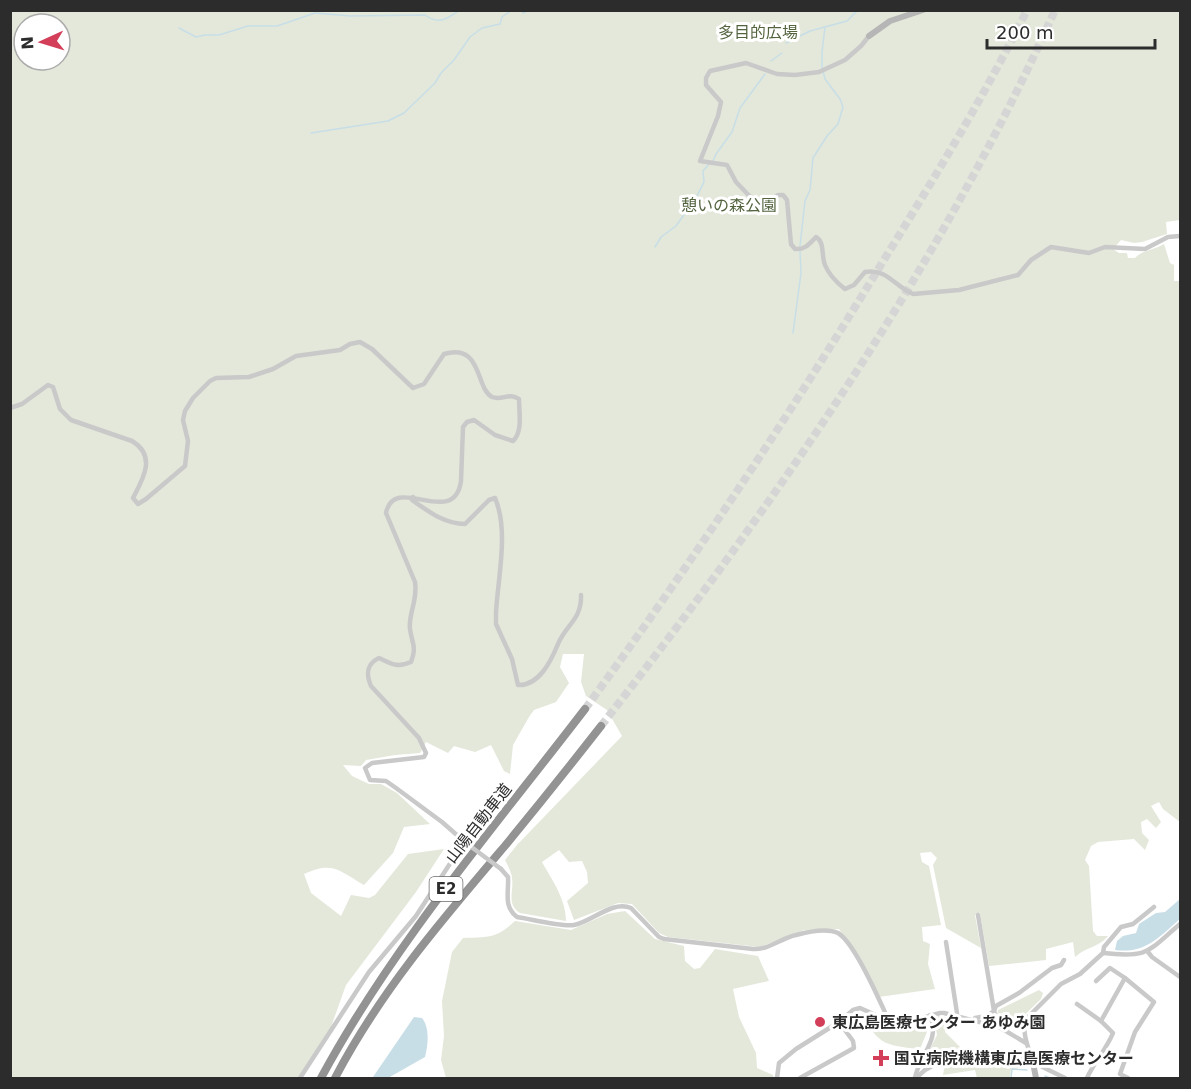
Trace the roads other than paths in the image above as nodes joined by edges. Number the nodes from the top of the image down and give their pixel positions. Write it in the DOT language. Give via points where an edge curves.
graph roads {
  1 [pos="923,10"];
  2 [pos="869,36"];
  3 [pos="1180,236"];
  4 [pos="10,408"];
  5 [pos="413,497"];
  6 [pos="581,595"];
  7 [pos="585,709"];
  8 [pos="601,726"];
  9 [pos="465,843"];
  10 [pos="1154,907"];
  11 [pos="978,915"];
  12 [pos="1180,924"];
  13 [pos="946,942"];
  14 [pos="1148,952"];
  15 [pos="1103,953"];
  16 [pos="1064,960"];
  17 [pos="1180,977"];
  18 [pos="1125,978"];
  19 [pos="1096,981"];
  20 [pos="1077,1004"];
  21 [pos="994,1011"];
  22 [pos="930,1015"];
  23 [pos="956,1016"];
  24 [pos="889,1021"];
  25 [pos="974,1021"];
  26 [pos="1101,1021"];
  27 [pos="839,1022"];
  28 [pos="999,1027"];
  29 [pos="1026,1044"];
  30 [pos="1033,1063"];
  31 [pos="1128,1077"];
  32 [pos="300,1078"];
  33 [pos="321,1078"];
  34 [pos="335,1078"];
  35 [pos="777,1078"];
  36 [pos="800,1078"];
  37 [pos="915,1078"];
  38 [pos="1036,1078"];
  39 [pos="1065,1078"];
  40 [pos="1088,1078"];
  1 -- 2 [label="street" via="890,21"];
  2 -- 3 [label="street" via="845,60 819,72 777,74 746,63 710,72 706,78 706,85 722,102 700,161 727,165 736,182 763,210 783,195 787,200 791,244 795,249 805,248 819,238 830,275 845,289 870,271 890,277 914,294 959,290 1018,275 1031,260 1051,247 1089,254 1105,247 1145,249 1168,237"];
  4 -- 5 [label="street" via="48,385 53,387 60,409 71,420 141,446 146,456 144,479 133,498 138,504 185,466 188,441 184,411 216,378 249,377 296,356 340,350 360,342 372,348 414,388 424,384 444,354 465,355 476,366 488,393 519,399 518,436 507,441 474,420 467,422 460,489 454,499 446,503"];
  5 -- 6 [label="street" via="431,513 458,524 465,524 495,498 502,533 496,624 512,659 518,686 534,681 549,663 581,607"];
  5 -- 9 [label="street" via="392,501 387,513 415,582 417,594 410,622 415,650 411,662 402,666 379,658 373,661 367,678 419,738 426,753 424,757 379,761 365,768 370,780 396,788"];
  7 -- 33 [label="highway, 山陽自動車道 / E2" via="402,949"];
  8 -- 34 [label="highway, 山陽自動車道 / E2" via="409,961 367,1021"];
  9 -- 24 [label="street, bridge" via="508,877 507,905 518,917 570,926 627,906 664,939 753,950 763,950 799,934 837,933 868,977"];
  9 -- 32 [label="street" via="416,916 369,972"];
  10 -- 15 [label="street" via="1133,924 1121,927"];
  11 -- 21 [label="street"];
  12 -- 14 [label="street"];
  13 -- 23 [label="street"];
  14 -- 15 [label="street"];
  14 -- 17 [label="street"];
  15 -- 29 [label="street" via="1062,984 1026,1019"];
  16 -- 21 [label="street"];
  18 -- 19 [label="street" via="1110,968"];
  18 -- 26 [label="street"];
  18 -- 31 [label="street" via="1154,1002 1134,1032 1120,1074"];
  20 -- 26 [label="street"];
  21 -- 25 [label="street"];
  21 -- 28 [label="street"];
  22 -- 23 [label="street"];
  22 -- 24 [label="street" via="900,1024"];
  22 -- 37 [label="street" via="933,1038"];
  23 -- 25 [label="street"];
  24 -- 27 [label="street" via="860,1008"];
  25 -- 28 [label="street"];
  26 -- 40 [label="street" via="1113,1033"];
  27 -- 35 [label="street" via="780,1063"];
  27 -- 36 [label="street" via="854,1041 854,1048"];
  28 -- 29 [label="street"];
  29 -- 30 [label="street"];
  30 -- 37 [label="street" via="1006,1052 954,1054"];
  30 -- 38 [label="street"];
  30 -- 39 [label="street"];
}
